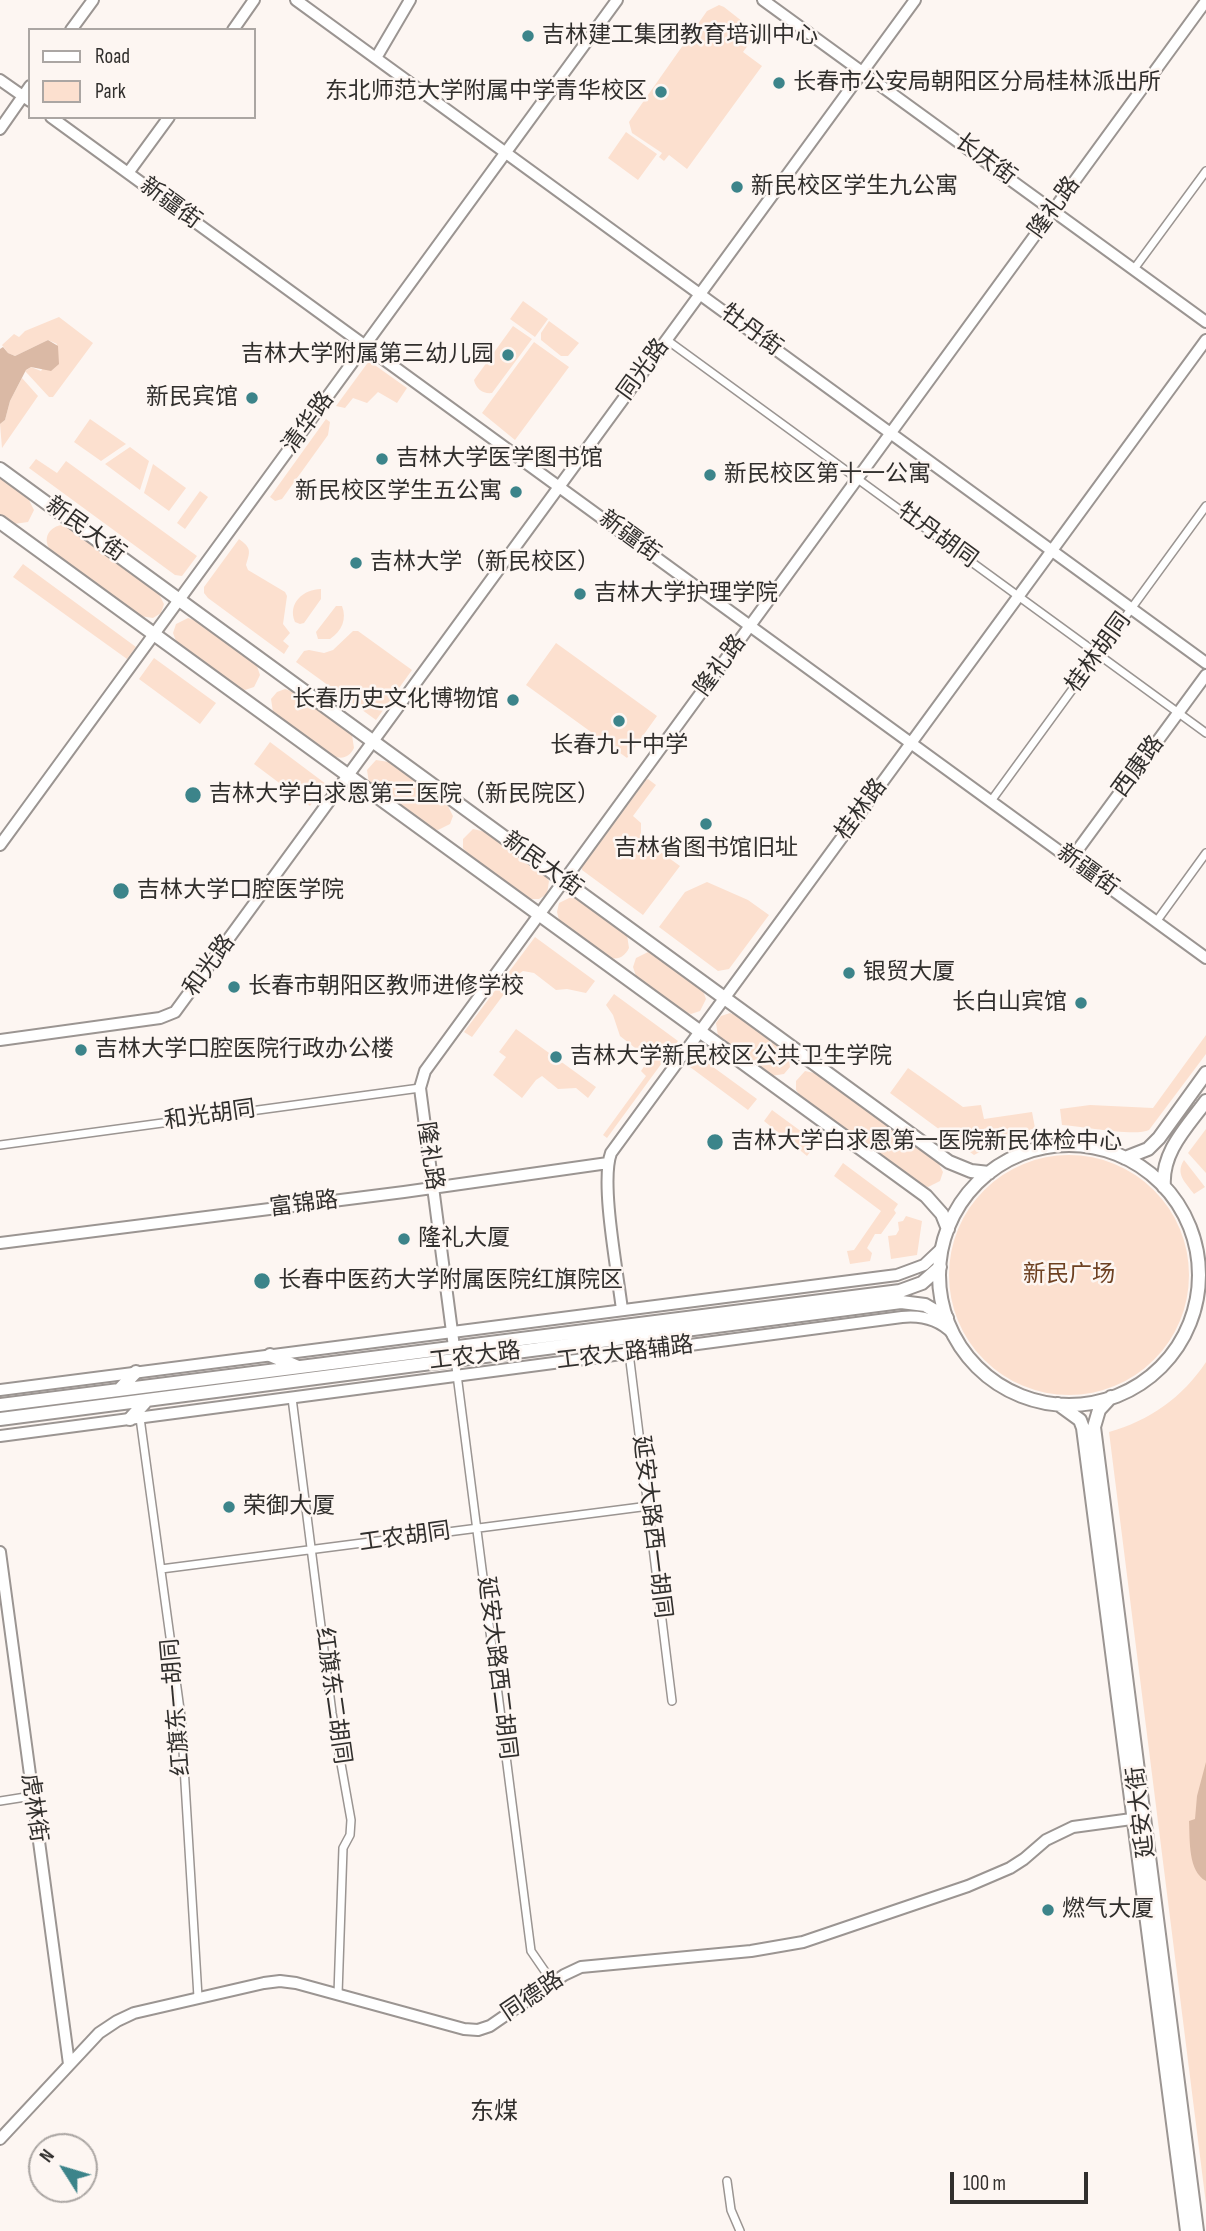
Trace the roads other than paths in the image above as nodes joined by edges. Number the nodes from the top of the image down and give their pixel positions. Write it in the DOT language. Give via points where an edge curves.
graph roads {
  1 [pos="93,0"];
  2 [pos="254,0"];
  3 [pos="296,0"];
  4 [pos="410,0"];
  5 [pos="617,0"];
  6 [pos="763,0"];
  7 [pos="915,0"];
  8 [pos="1192,0"];
  9 [pos="1205,4"];
  10 [pos="72,28"];
  11 [pos="234,28"];
  12 [pos="376,58"];
  13 [pos="862,72"];
  14 [pos="0,80"];
  15 [pos="26,99"];
  16 [pos="54,119"];
  17 [pos="168,119"];
  18 [pos="0,129"];
  19 [pos="506,152"];
  20 [pos="1206,171"];
  21 [pos="128,173"];
  22 [pos="1054,210"];
  23 [pos="1134,269"];
  24 [pos="700,294"];
  25 [pos="1206,322"];
  26 [pos="667,340"];
  27 [pos="1206,340"];
  28 [pos="365,346"];
  29 [pos="892,434"];
  30 [pos="0,469"];
  31 [pos="859,479"];
  32 [pos="559,487"];
  33 [pos="1206,506"];
  34 [pos="0,522"];
  35 [pos="1052,551"];
  36 [pos="1019,596"];
  37 [pos="180,600"];
  38 [pos="1132,608"];
  39 [pos="751,626"];
  40 [pos="155,635"];
  41 [pos="1098,654"];
  42 [pos="1206,663"];
  43 [pos="1206,675"];
  44 [pos="1179,712"];
  45 [pos="1206,733"];
  46 [pos="374,742"];
  47 [pos="912,743"];
  48 [pos="349,776"];
  49 [pos="991,801"];
  50 [pos="0,845"];
  51 [pos="1206,853"];
  52 [pos="1071,859"];
  53 [pos="564,881"];
  54 [pos="540,915"];
  55 [pos="1156,922"];
  56 [pos="1206,958"];
  57 [pos="724,998"];
  58 [pos="699,1031"];
  59 [pos="0,1041"];
  60 [pos="1206,1073"];
  61 [pos="420,1088"];
  62 [pos="1206,1101"];
  63 [pos="0,1145"];
  64 [pos="1125,1158"];
  65 [pos="608,1163"];
  66 [pos="989,1173"];
  67 [pos="1164,1186"];
  68 [pos="434,1187"];
  69 [pos="948,1229"];
  70 [pos="1193,1238"];
  71 [pos="0,1243"];
  72 [pos="942,1248"];
  73 [pos="1206,1248"];
  74 [pos="940,1268"];
  75 [pos="1202,1276"];
  76 [pos="622,1310"];
  77 [pos="947,1318"];
  78 [pos="452,1332"];
  79 [pos="953,1334"];
  80 [pos="629,1353"];
  81 [pos="455,1354"];
  82 [pos="270,1355"];
  83 [pos="298,1367"];
  84 [pos="136,1372"];
  85 [pos="458,1376"];
  86 [pos="0,1390"];
  87 [pos="119,1390"];
  88 [pos="1111,1397"];
  89 [pos="292,1398"];
  90 [pos="147,1400"];
  91 [pos="1058,1404"];
  92 [pos="0,1405"];
  93 [pos="135,1418"];
  94 [pos="0,1419"];
  95 [pos="0,1436"];
  96 [pos="649,1506"];
  97 [pos="478,1528"];
  98 [pos="312,1550"];
  99 [pos="0,1552"];
  100 [pos="161,1569"];
  101 [pos="672,1701"];
  102 [pos="32,1796"];
  103 [pos="0,1801"];
  104 [pos="1138,1819"];
  105 [pos="553,1983"];
  106 [pos="338,1994"];
  107 [pos="198,1997"];
  108 [pos="69,2064"];
  109 [pos="0,2139"];
  110 [pos="727,2181"];
  111 [pos="740,2231"];
  112 [pos="1187,2231"];
  113 [pos="1197,2231"];
  1 -- 10 [label="street"];
  2 -- 11 [label="street"];
  3 -- 12 [label="street, 牡丹街"];
  4 -- 12 [label="street"];
  5 -- 19 [label="street, 清华路"];
  6 -- 13 [label="street, 长庆街"];
  7 -- 13 [label="street, 同光路"];
  8 -- 9 [label="street"];
  9 -- 22 [label="street, 隆礼路"];
  12 -- 19 [label="street, 牡丹街"];
  13 -- 22 [label="street, 长庆街"];
  13 -- 24 [label="street, 同光路"];
  14 -- 15 [label="street"];
  15 -- 18 [label="street"];
  16 -- 21 [label="street, 新疆街"];
  17 -- 21 [label="street"];
  19 -- 24 [label="street, 牡丹街"];
  19 -- 28 [label="street, 清华路"];
  20 -- 23 [label="street"];
  21 -- 28 [label="street, 新疆街"];
  22 -- 23 [label="street, 长庆街"];
  22 -- 29 [label="street, 隆礼路"];
  23 -- 25 [label="street, 长庆街"];
  24 -- 26 [label="street, 同光路"];
  24 -- 29 [label="street, 牡丹街"];
  26 -- 31 [label="street, 牡丹胡同"];
  26 -- 32 [label="street, 同光路"];
  27 -- 35 [label="street, 桂林路"];
  28 -- 32 [label="street, 新疆街"];
  28 -- 37 [label="street, 清华路"];
  29 -- 31 [label="street, 隆礼路"];
  29 -- 35 [label="street, 牡丹街"];
  30 -- 37 [label="main road, 新民大街"];
  31 -- 36 [label="street, 牡丹胡同"];
  31 -- 39 [label="street, 隆礼路"];
  32 -- 39 [label="street, 新疆街"];
  32 -- 46 [label="street, 同光路"];
  33 -- 38 [label="street, 桂林胡同"];
  34 -- 40 [label="main road, 新民大街"];
  35 -- 36 [label="street, 桂林路"];
  35 -- 38 [label="street, 牡丹街"];
  36 -- 41 [label="street, 牡丹胡同"];
  36 -- 47 [label="street, 桂林路"];
  37 -- 40 [label="street, 清华路"];
  37 -- 46 [label="main road, 新民大街"];
  38 -- 41 [label="street, 桂林胡同"];
  38 -- 42 [label="street, 牡丹街"];
  39 -- 47 [label="street, 新疆街"];
  39 -- 53 [label="street, 隆礼路"];
  40 -- 48 [label="main road, 新民大街"];
  40 -- 50 [label="street, 清华路"];
  41 -- 44 [label="street, 牡丹胡同"];
  41 -- 49 [label="street, 桂林胡同"];
  43 -- 44 [label="street, 西康路"];
  44 -- 45 [label="street, 牡丹胡同"];
  44 -- 52 [label="street, 西康路"];
  46 -- 48 [label="street, 和光路"];
  46 -- 53 [label="main road, 新民大街"];
  47 -- 49 [label="street, 新疆街"];
  47 -- 57 [label="street, 桂林路"];
  48 -- 54 [label="main road, 新民大街"];
  48 -- 59 [label="street, 和光路" via="175,1012"];
  49 -- 52 [label="street, 新疆街"];
  51 -- 55 [label="street"];
  52 -- 55 [label="street, 新疆街"];
  53 -- 54 [label="street, 隆礼路"];
  53 -- 57 [label="main road, 新民大街"];
  54 -- 58 [label="main road, 新民大街"];
  54 -- 61 [label="street, 隆礼路" via="425,1071"];
  55 -- 56 [label="street, 新疆街"];
  57 -- 58 [label="street, 桂林路"];
  57 -- 66 [label="main road, 新民大街" via="949,1162"];
  58 -- 65 [label="street, 桂林路"];
  58 -- 69 [label="main road, 新民大街" via="926,1196"];
  60 -- 64 [label="main road" via="1159,1138"];
  61 -- 63 [label="street, 和光胡同"];
  61 -- 68 [label="street, 隆礼路"];
  62 -- 67 [label="main road" via="1168,1157"];
  64 -- 66 [label="main road" via="1087,1146 1058,1145 1017,1156"];
  64 -- 67 [label="main road"];
  65 -- 68 [label="street, 富锦路"];
  65 -- 76 [label="street"];
  66 -- 69 [label="main road" via="963,1200"];
  67 -- 70 [label="main road" via="1180,1206"];
  68 -- 71 [label="street, 富锦路"];
  68 -- 78 [label="street, 隆礼路"];
  69 -- 72 [label="main road"];
  70 -- 73 [label="main road"];
  70 -- 75 [label="main road"];
  72 -- 74 [label="main road"];
  72 -- 76 [label="street, 工农大路辅路" via="924,1265 897,1275"];
  74 -- 77 [label="main road"];
  74 -- 81 [label="main road, 工农大路" via="922,1283 900,1291"];
  75 -- 88 [label="main road" via="1192,1314 1174,1351 1144,1380"];
  76 -- 78 [label="street, 工农大路辅路"];
  77 -- 79 [label="main road"];
  77 -- 81 [label="main road, 工农大路" via="925,1305 901,1302"];
  78 -- 81 [label="street, 隆礼路"];
  78 -- 82 [label="street, 工农大路辅路"];
  79 -- 80 [label="street, 工农大路辅路" via="933,1319 914,1316"];
  79 -- 91 [label="main road" via="978,1367 1000,1385 1025,1397"];
  80 -- 85 [label="street, 工农大路辅路"];
  80 -- 96 [label="street, 延安大路西一胡同"];
  81 -- 83 [label="main road, 工农大路"];
  81 -- 85 [label="street, 延安大路西二胡同"];
  81 -- 90 [label="main road, 工农大路"];
  82 -- 83 [label="main road"];
  82 -- 84 [label="street, 工农大路辅路"];
  83 -- 87 [label="main road, 工农大路"];
  84 -- 86 [label="street, 工农大路辅路"];
  84 -- 87 [label="main road"];
  85 -- 89 [label="street, 工农大路辅路"];
  85 -- 97 [label="street, 延安大路西二胡同"];
  87 -- 92 [label="main road, 工农大路"];
  88 -- 91 [label="main road"];
  88 -- 104 [label="main road, 延安大街" via="1094,1427 1128,1683"];
  89 -- 93 [label="street, 工农大路辅路"];
  89 -- 98 [label="street, 红旗东二胡同"];
  90 -- 93 [label="main road"];
  90 -- 94 [label="main road, 工农大路"];
  91 -- 104 [label="main road, 延安大街" via="1080,1420 1083,1428"];
  93 -- 95 [label="street, 工农大路辅路"];
  93 -- 100 [label="street, 红旗东一胡同"];
  96 -- 97 [label="street, 工农胡同"];
  96 -- 101 [label="street, 延安大路西一胡同"];
  97 -- 98 [label="street, 工农胡同"];
  97 -- 105 [label="street, 延安大路西二胡同" via="531,1951"];
  98 -- 100 [label="street, 工农胡同"];
  98 -- 106 [label="street, 红旗东二胡同" via="332,1713 351,1820 343,1848"];
  99 -- 102 [label="street, 虎林街"];
  100 -- 107 [label="street, 红旗东一胡同" via="181,1717"];
  102 -- 103 [label="street"];
  102 -- 108 [label="street, 虎林街"];
  104 -- 105 [label="street, 同德路" via="1073,1827 1056,1834 1017,1864 968,1886 803,1942 581,1967"];
  104 -- 112 [label="main road, 延安大街"];
  104 -- 113 [label="main road, 延安大街"];
  105 -- 106 [label="street, 同德路" via="478,2030"];
  106 -- 107 [label="street, 同德路" via="280,1981"];
  107 -- 108 [label="street, 同德路" via="117,2021"];
  108 -- 109 [label="street, 同德路"];
  110 -- 111 [label="street"];
}
